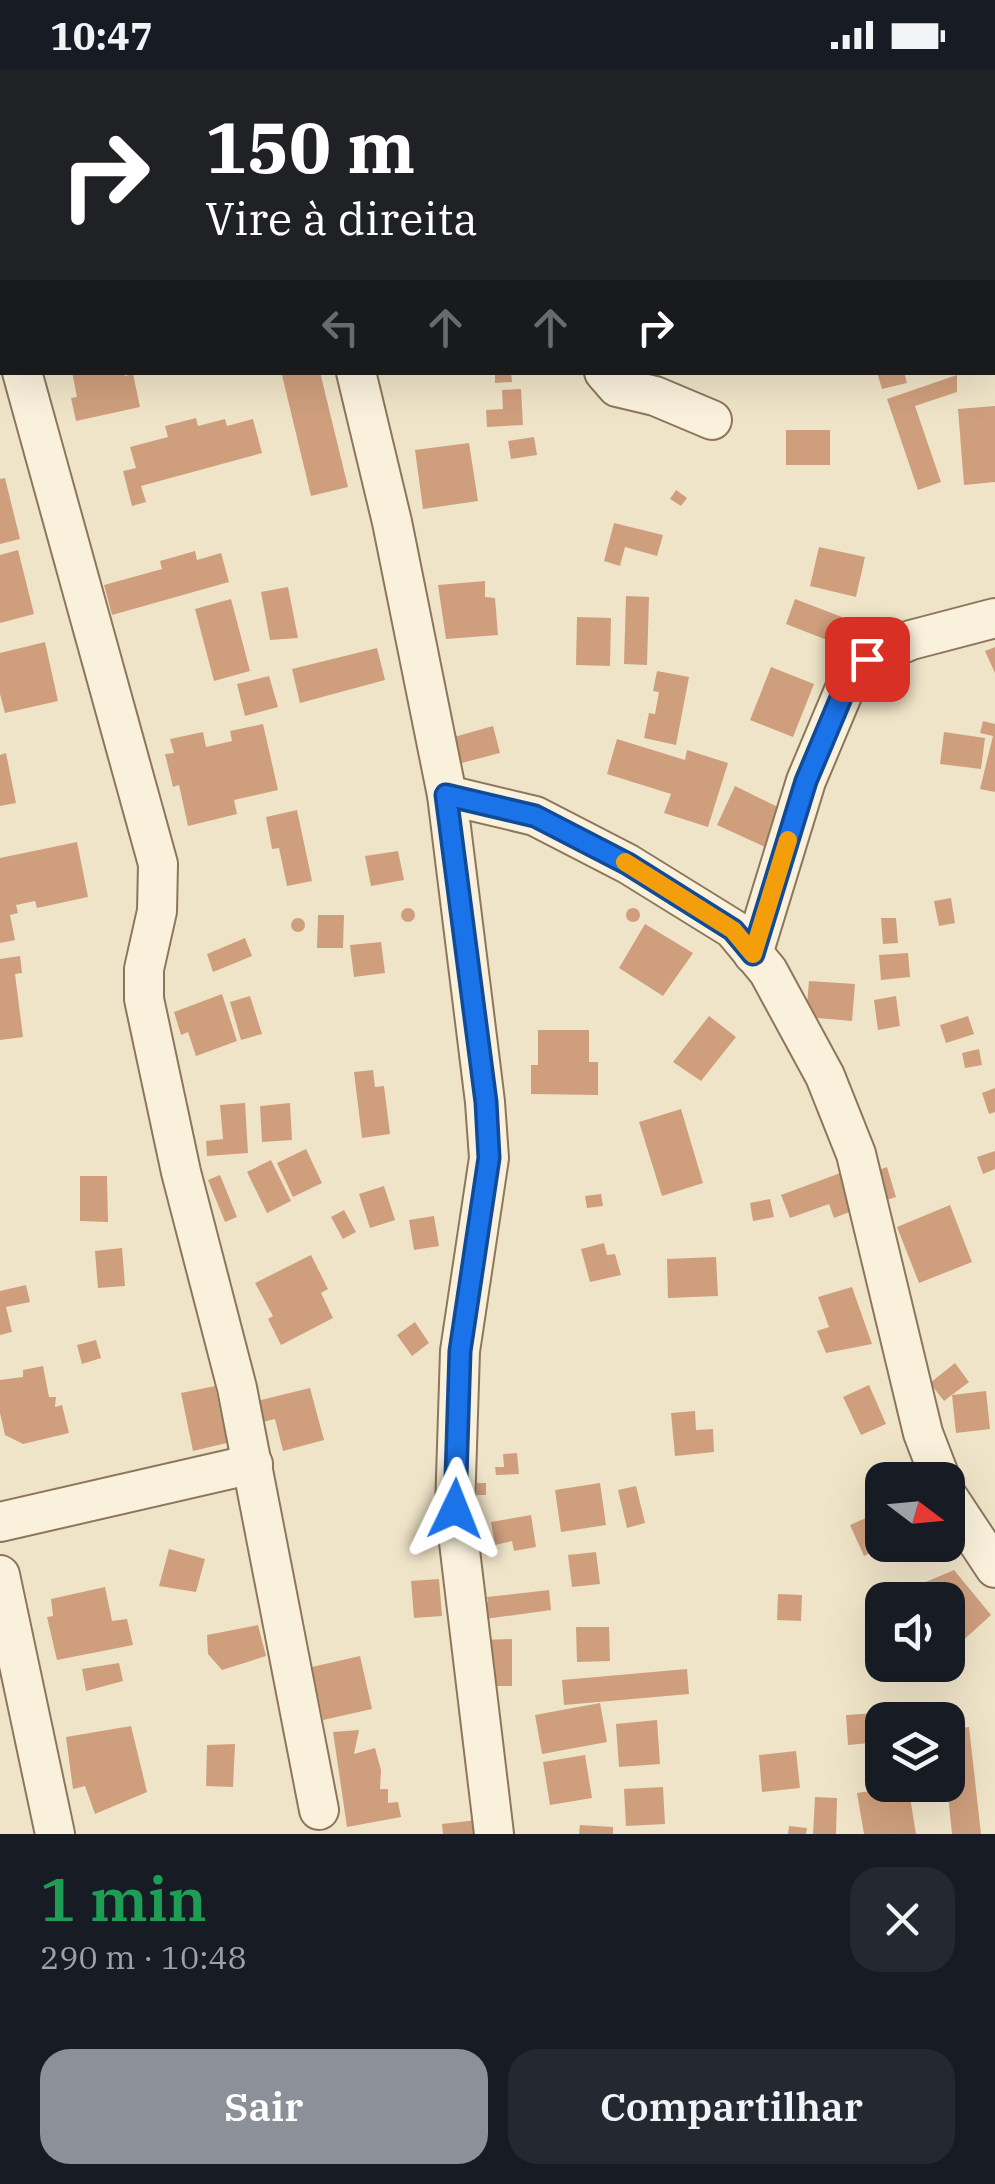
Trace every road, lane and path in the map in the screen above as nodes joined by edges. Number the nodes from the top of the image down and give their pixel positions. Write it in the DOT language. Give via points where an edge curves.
graph roads {
  1 [pos="23,375"];
  2 [pos="357,375"];
  3 [pos="607,375"];
  4 [pos="712,420"];
  5 [pos="995,618"];
  6 [pos="446,795"];
  7 [pos="753,954"];
  8 [pos="934,1462"];
  9 [pos="252,1464"];
  10 [pos="0,1522"];
  11 [pos="965,1523"];
  12 [pos="995,1568"];
  13 [pos="0,1574"];
  14 [pos="319,1810"];
  15 [pos="55,1834"];
  16 [pos="494,1834"];
  1 -- 9 [label="street" via="158,864 144,999"];
  2 -- 6 [label="street"];
  3 -- 4 [label="street" via="617,387"];
  5 -- 7 [label="street" via="911,640 867,659 851,674 806,781"];
  6 -- 7 [label="street" via="535,816 628,864 733,930"];
  6 -- 16 [label="street" via="489,1158 460,1351 455,1509"];
  7 -- 8 [label="street" via="825,1076 856,1154"];
  9 -- 10 [label="street"];
  9 -- 14 [label="street"];
  11 -- 12 [label="street"];
  13 -- 15 [label="street"];
}
